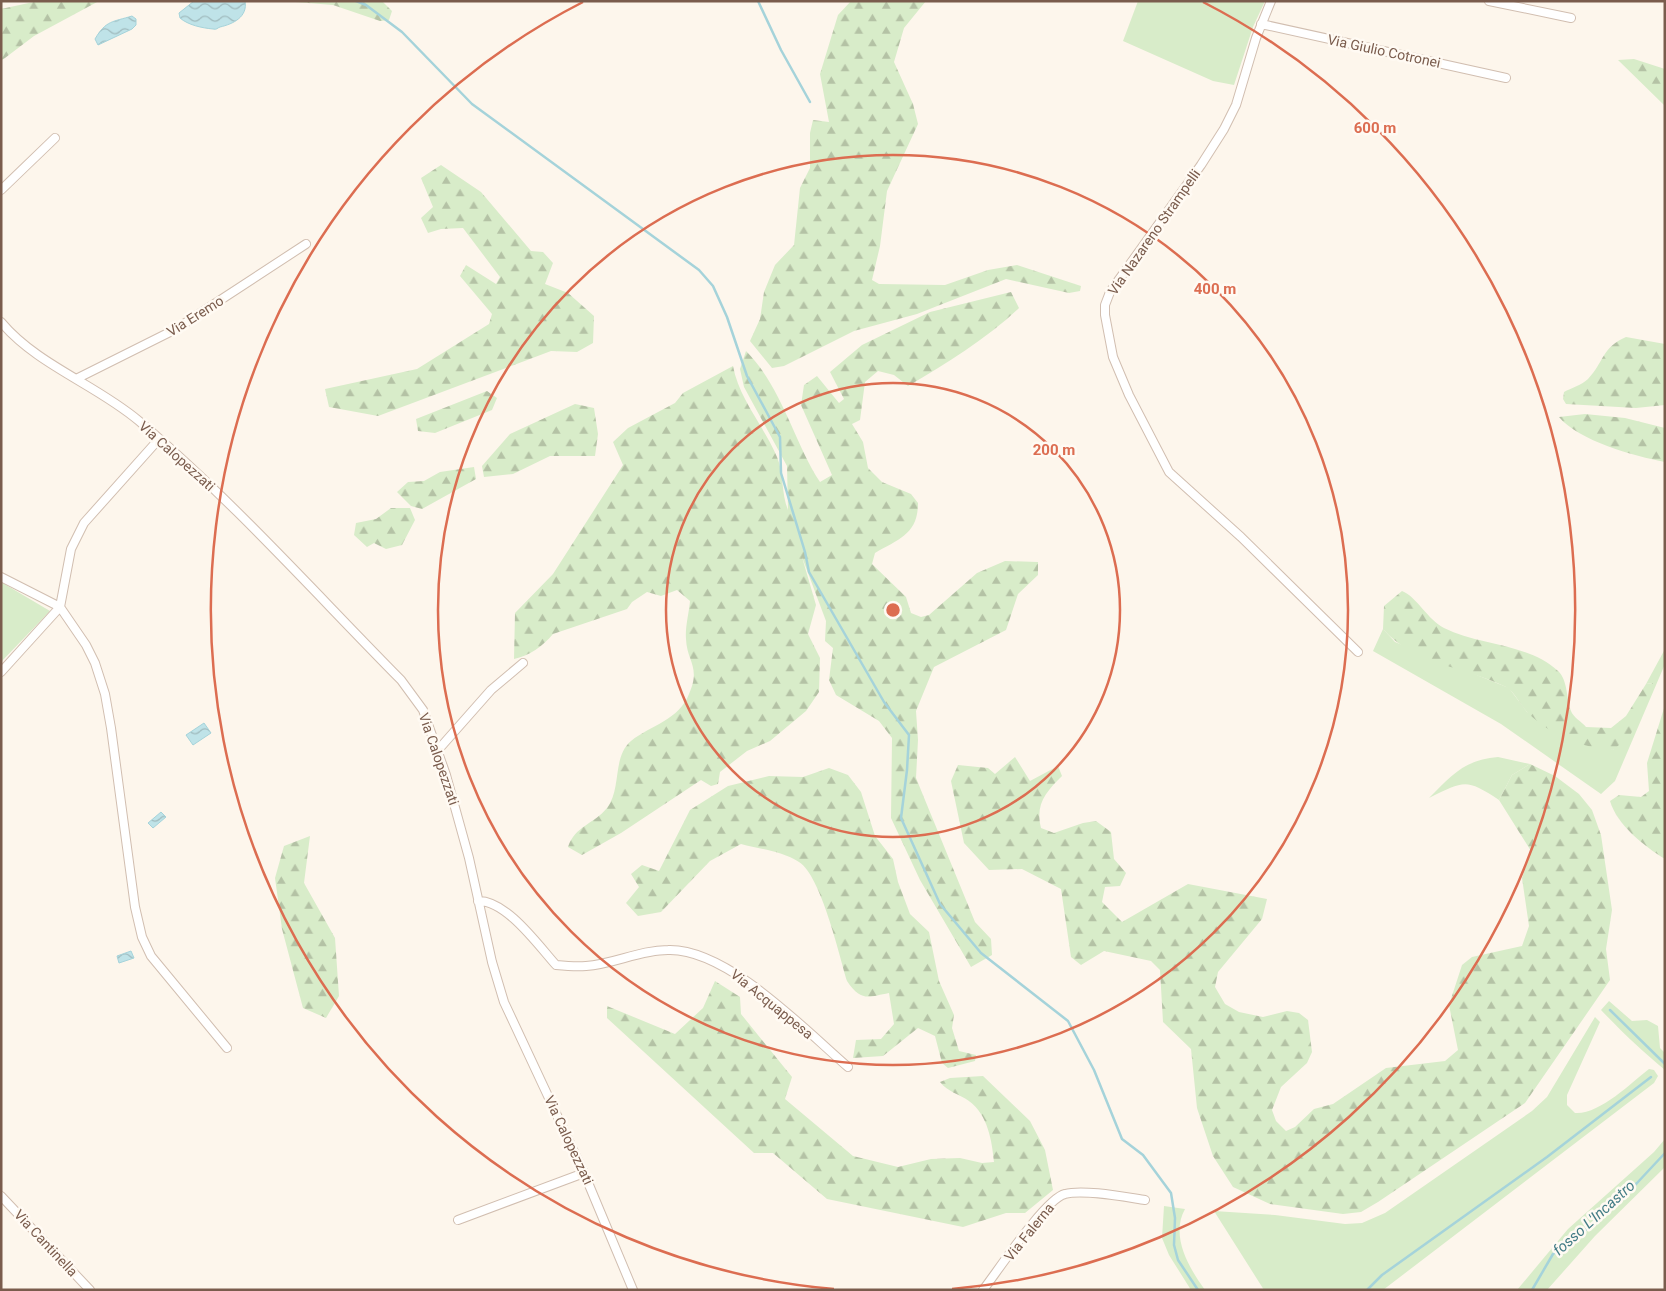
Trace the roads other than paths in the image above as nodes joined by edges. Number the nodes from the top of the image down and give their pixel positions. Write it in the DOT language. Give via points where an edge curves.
graph roads {
  1 [pos="1271,1"];
  2 [pos="1489,1"];
  3 [pos="1571,18"];
  4 [pos="1261,24"];
  5 [pos="1506,78"];
  6 [pos="55,138"];
  7 [pos="1,190"];
  8 [pos="306,244"];
  9 [pos="1,322"];
  10 [pos="78,378"];
  11 [pos="159,439"];
  12 [pos="1,577"];
  13 [pos="60,607"];
  14 [pos="1358,652"];
  15 [pos="523,663"];
  16 [pos="1,672"];
  17 [pos="438,750"];
  18 [pos="478,901"];
  19 [pos="227,1048"];
  20 [pos="848,1067"];
  21 [pos="584,1172"];
  22 [pos="1,1196"];
  23 [pos="1145,1200"];
  24 [pos="458,1220"];
  25 [pos="90,1290"];
  26 [pos="633,1290"];
  27 [pos="983,1290"];
  1 -- 4 [label="street, Via Nazareno Strampelli"];
  2 -- 3 [label="street"];
  4 -- 5 [label="street, Via Giulio Cotronei"];
  4 -- 14 [label="street, Via Nazareno Strampelli" via="1242,90 1228,121 1201,165 1110,292 1105,305 1106,324 1122,381 1171,475 1241,537"];
  6 -- 7 [label="street"];
  8 -- 10 [label="street, Via Eremo" via="176,329"];
  9 -- 10 [label="street, Via Calopezzati" via="29,348"];
  10 -- 11 [label="street, Via Calopezzati" via="120,406"];
  11 -- 13 [label="street" via="79,530 71,549"];
  11 -- 17 [label="street, Via Calopezzati" via="252,526 406,684 422,710"];
  12 -- 13 [label="street"];
  13 -- 16 [label="street"];
  13 -- 19 [label="street" via="92,657 104,694 142,937 162,972"];
  15 -- 17 [label="street" via="497,685"];
  17 -- 18 [label="street, Via Calopezzati" via="463,832"];
  18 -- 20 [label="street, Via Acquappesa" via="503,909 556,965 587,966 668,950 706,958 750,984"];
  18 -- 21 [label="street, Via Calopezzati" via="504,1002"];
  21 -- 24 [label="street"];
  21 -- 26 [label="street, Via Calopezzati"];
  22 -- 25 [label="street, Via Cantinella"];
  23 -- 27 [label="street, Via Falerna" via="1063,1194 1044,1211"];
}
